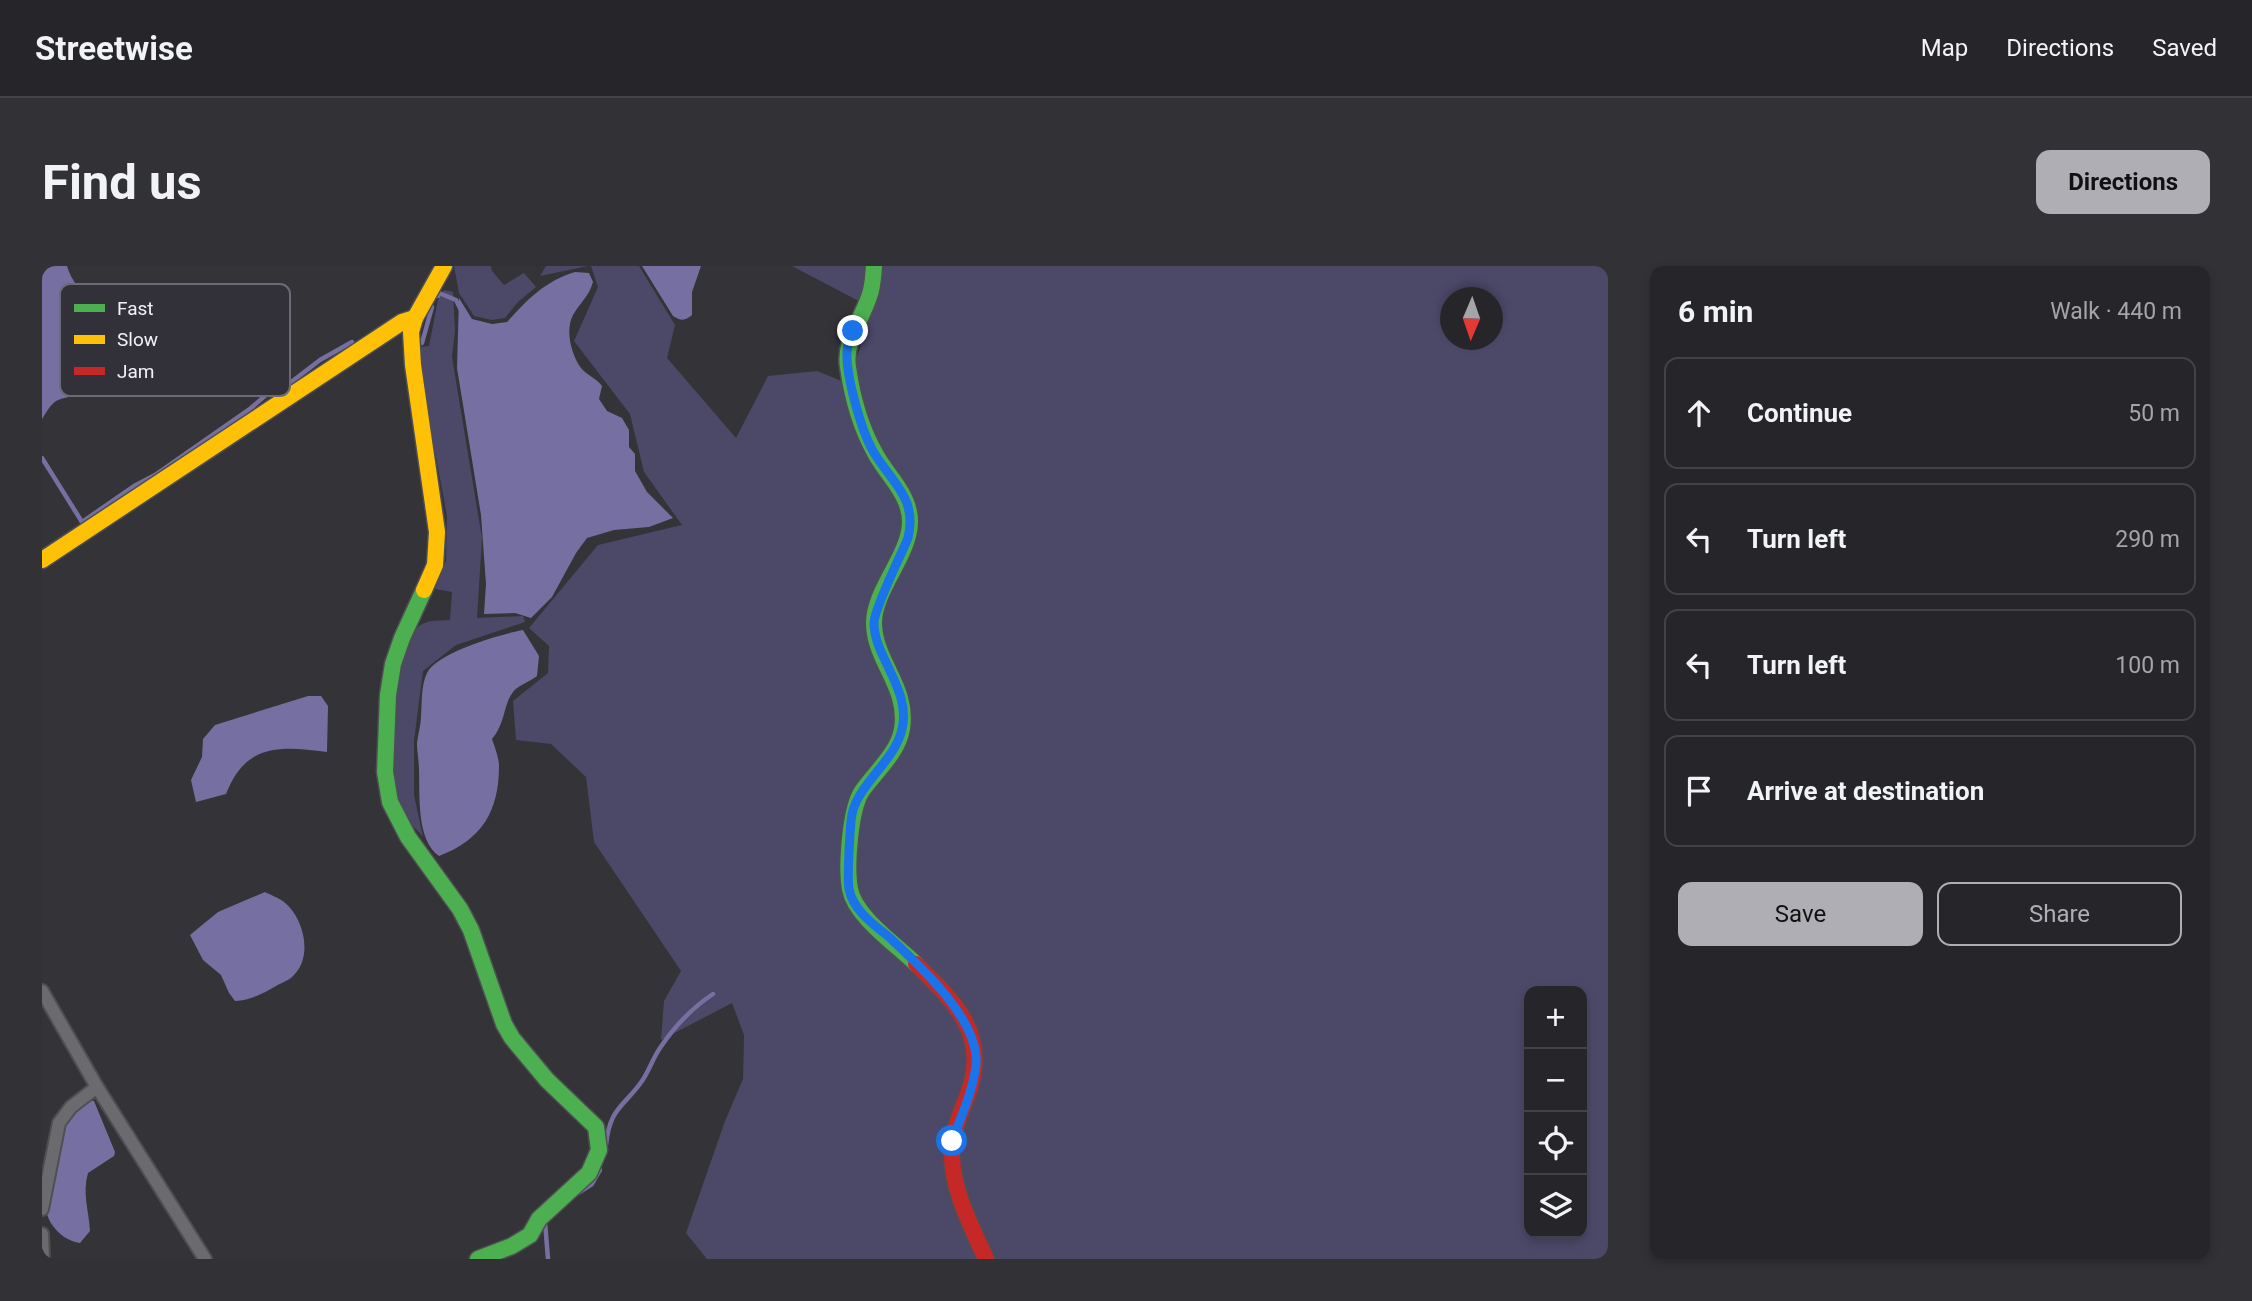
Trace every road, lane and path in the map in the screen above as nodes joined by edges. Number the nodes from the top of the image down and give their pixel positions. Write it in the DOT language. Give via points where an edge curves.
graph roads {
  1 [pos="444,266"];
  2 [pos="874,266"];
  3 [pos="415,318"];
  4 [pos="42,561"];
  5 [pos="42,990"];
  6 [pos="97,1087"];
  7 [pos="42,1209"];
  8 [pos="42,1234"];
  9 [pos="44,1259"];
  10 [pos="205,1259"];
  11 [pos="478,1259"];
  12 [pos="986,1259"];
  1 -- 3 [label="street"];
  2 -- 12 [label="street" via="870,296 847,348 847,367 864,430 903,492 911,510 911,526 874,618 875,635 901,696 902,732 864,788 852,815 849,887 865,917 953,1002 975,1045 973,1082 952,1141 952,1163"];
  3 -- 4 [label="street" via="402,322"];
  3 -- 11 [label="street" via="413,365 438,532 435,565 393,664 384,772 390,802 408,838 460,909 512,1038 596,1127 599,1150 589,1172 539,1219 530,1235"];
  5 -- 6 [label="street"];
  6 -- 7 [label="street" via="59,1123"];
  6 -- 10 [label="street"];
  8 -- 9 [label="street"];
}
